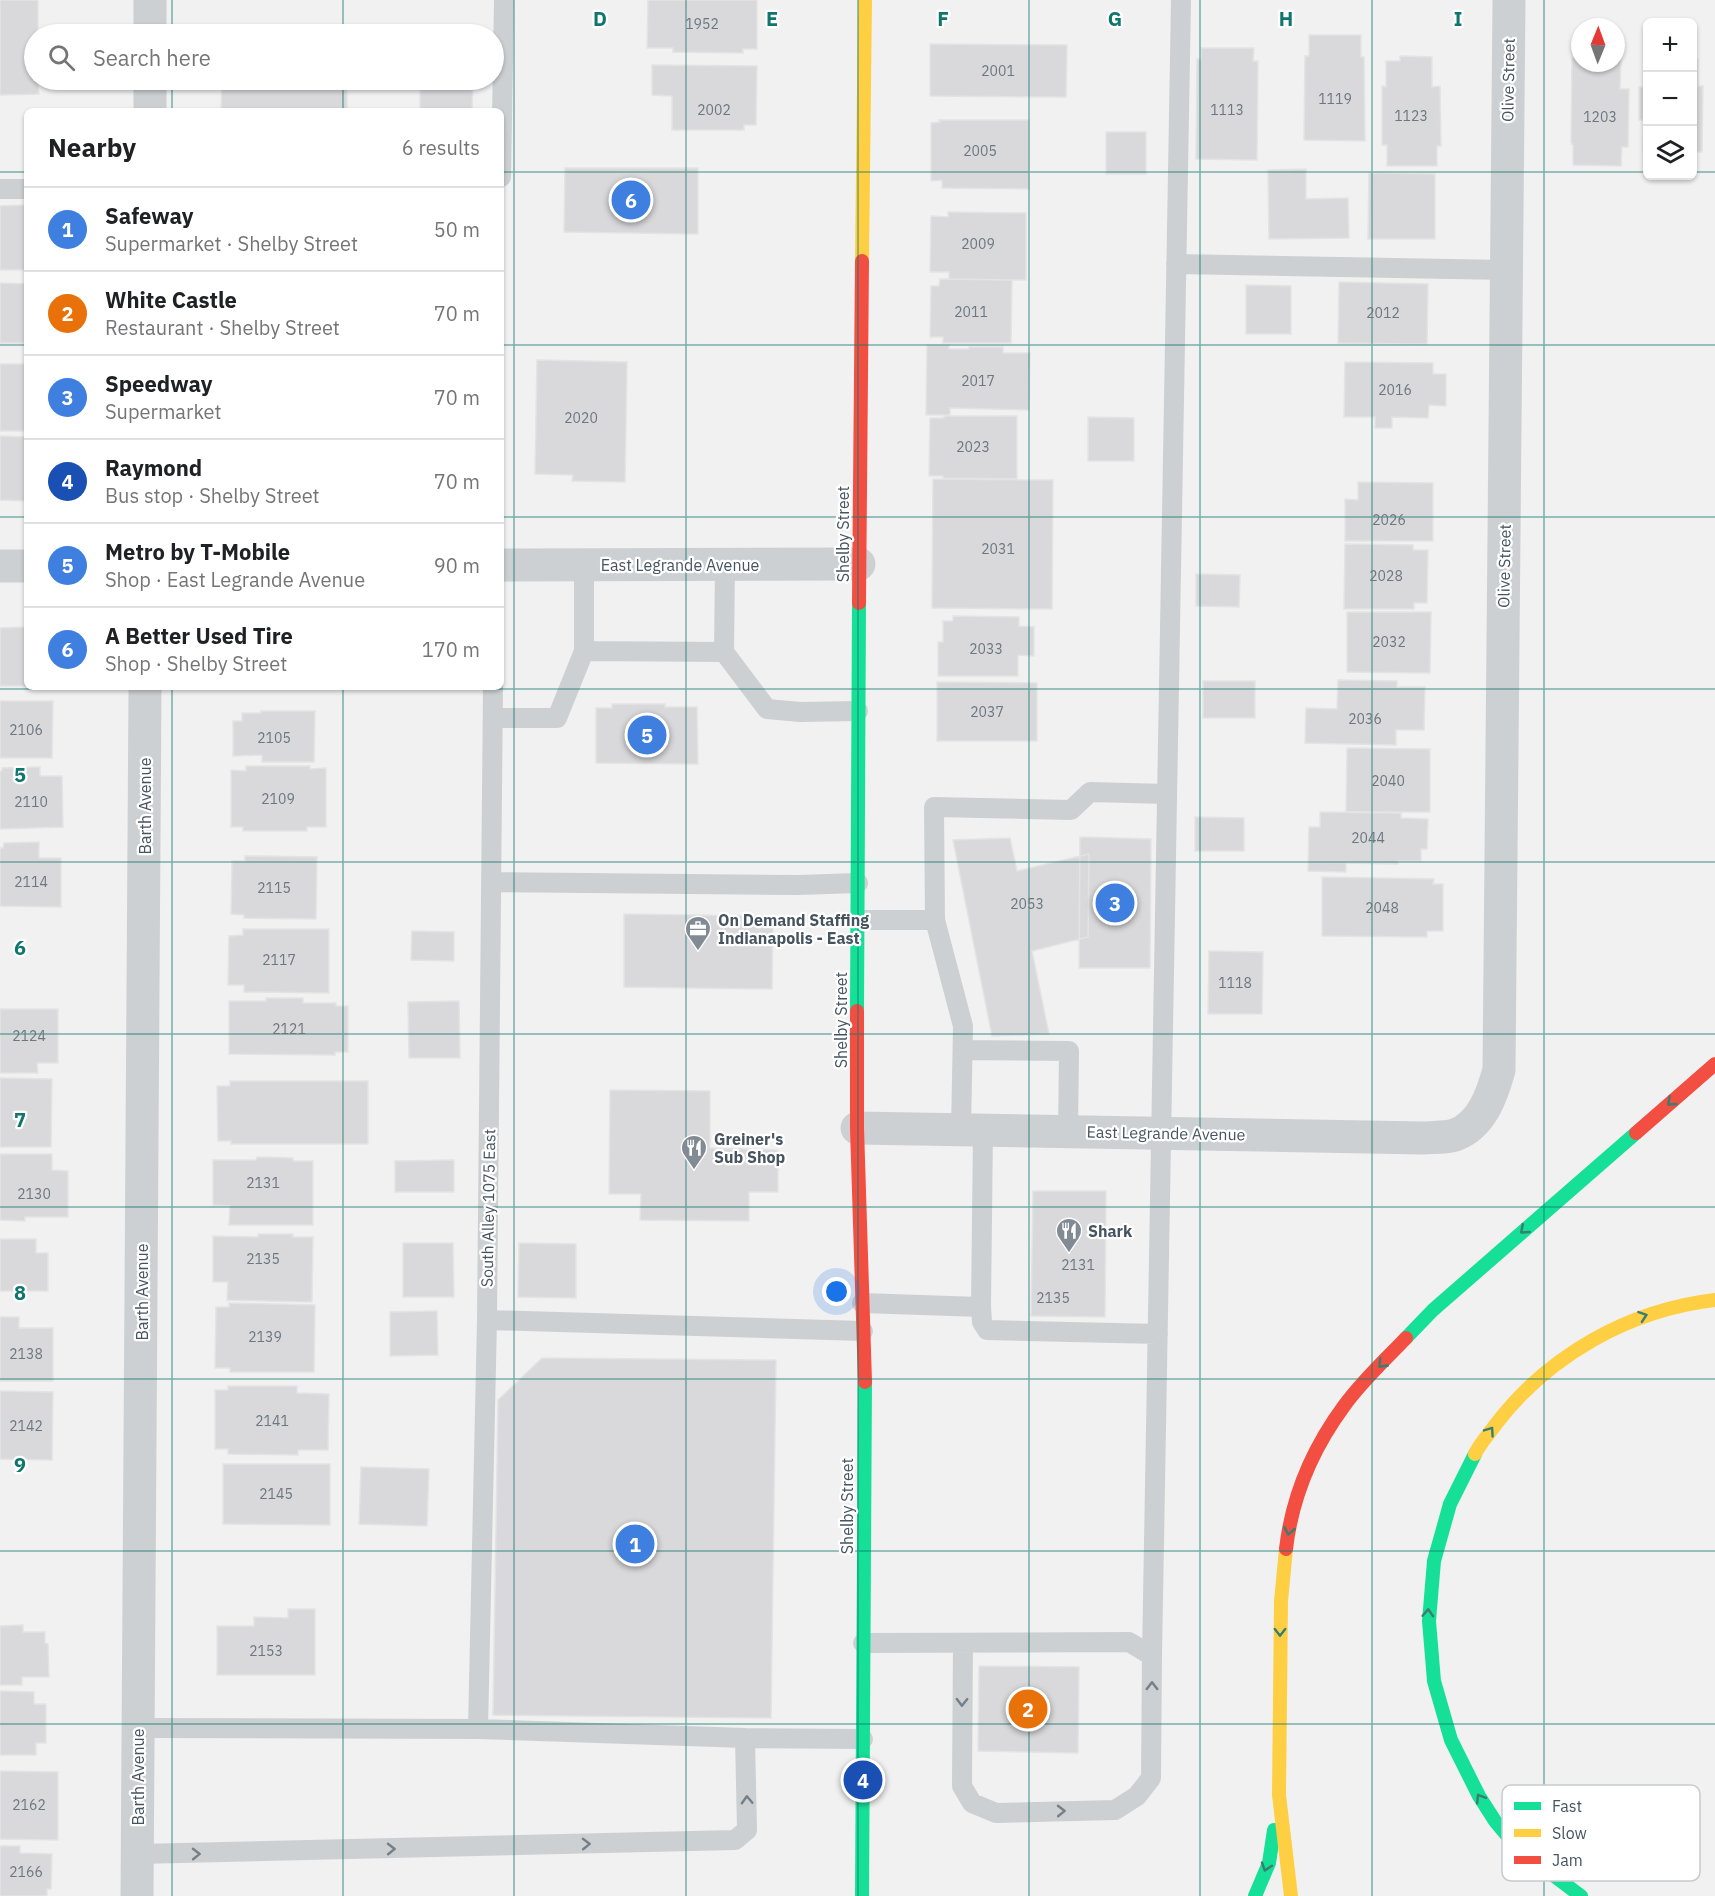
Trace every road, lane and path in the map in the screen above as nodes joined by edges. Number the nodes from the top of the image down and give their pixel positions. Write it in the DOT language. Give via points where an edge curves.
graph roads {
  1 [pos="150,0"];
  2 [pos="504,0"];
  3 [pos="865,0"];
  4 [pos="1181,0"];
  5 [pos="1509,0"];
  6 [pos="150,24"];
  7 [pos="504,24"];
  8 [pos="150,90"];
  9 [pos="502,90"];
  10 [pos="150,108"];
  11 [pos="502,108"];
  12 [pos="0,189"];
  13 [pos="24,189"];
  14 [pos="1176,264"];
  15 [pos="1506,270"];
  16 [pos="859,564"];
  17 [pos="504,565"];
  18 [pos="584,565"];
  19 [pos="725,565"];
  20 [pos="0,566"];
  21 [pos="24,566"];
  22 [pos="584,651"];
  23 [pos="724,652"];
  24 [pos="145,690"];
  25 [pos="493,690"];
  26 [pos="858,711"];
  27 [pos="493,718"];
  28 [pos="1167,794"];
  29 [pos="492,882"];
  30 [pos="858,883"];
  31 [pos="858,920"];
  32 [pos="935,920"];
  33 [pos="963,1050"];
  34 [pos="1715,1064"];
  35 [pos="1472,1125"];
  36 [pos="857,1128"];
  37 [pos="972,1130"];
  38 [pos="1068,1132"];
  39 [pos="1161,1133"];
  40 [pos="1715,1300"];
  41 [pos="862,1303"];
  42 [pos="981,1307"];
  43 [pos="487,1320"];
  44 [pos="863,1331"];
  45 [pos="1158,1334"];
  46 [pos="863,1643"];
  47 [pos="963,1643"];
  48 [pos="1152,1656"];
  49 [pos="139,1728"];
  50 [pos="478,1729"];
  51 [pos="745,1738"];
  52 [pos="863,1739"];
  53 [pos="1279,1795"];
  54 [pos="1502,1830"];
  55 [pos="138,1854"];
  56 [pos="1560,1881"];
  57 [pos="137,1896"];
  58 [pos="862,1896"];
  59 [pos="1255,1896"];
  60 [pos="1290,1896"];
  61 [pos="1581,1896"];
  1 -- 6 [label="street"];
  2 -- 7 [label="lane"];
  3 -- 16 [label="main road, Shelby Street"];
  4 -- 14 [label="lane"];
  5 -- 15 [label="street, Olive Street"];
  8 -- 10 [label="street"];
  9 -- 11 [label="lane"];
  12 -- 13 [label="lane"];
  14 -- 15 [label="lane"];
  14 -- 28 [label="lane"];
  15 -- 35 [label="street, Olive Street" via="1499,1070 1492,1096"];
  16 -- 19 [label="street, East Legrande Avenue"];
  16 -- 26 [label="main road, Shelby Street"];
  17 -- 18 [label="street, East Legrande Avenue"];
  18 -- 19 [label="street, East Legrande Avenue"];
  18 -- 22 [label="lane"];
  19 -- 23 [label="lane"];
  20 -- 21 [label="street"];
  22 -- 23 [label="lane"];
  22 -- 27 [label="lane" via="557,718"];
  23 -- 26 [label="lane" via="767,709"];
  24 -- 49 [label="street, Barth Avenue"];
  25 -- 27 [label="lane, South Alley 1075 East"];
  26 -- 30 [label="main road, Shelby Street"];
  27 -- 29 [label="lane, South Alley 1075 East"];
  28 -- 32 [label="lane" via="1090,792 1071,810 934,807"];
  28 -- 39 [label="lane"];
  29 -- 30 [label="lane"];
  29 -- 43 [label="lane, South Alley 1075 East"];
  30 -- 31 [label="main road, Shelby Street"];
  31 -- 32 [label="lane"];
  31 -- 36 [label="main road, Shelby Street"];
  32 -- 33 [label="lane" via="963,1026"];
  33 -- 37 [label="lane"];
  33 -- 38 [label="lane" via="1069,1051"];
  34 -- 53 [label="main road, one-way" via="1434,1310 1363,1383 1313,1456 1293,1507 1281,1601"];
  35 -- 39 [label="street, East Legrande Avenue" via="1454,1135 1422,1138"];
  36 -- 37 [label="street, East Legrande Avenue"];
  36 -- 41 [label="main road, Shelby Street"];
  37 -- 38 [label="street, East Legrande Avenue"];
  37 -- 42 [label="lane"];
  38 -- 39 [label="street, East Legrande Avenue"];
  39 -- 45 [label="lane"];
  54 -- 40 [label="main road, one-way" via="1473,1788 1452,1746 1437,1699 1429,1652 1429,1605 1434,1558 1447,1512 1466,1468 1507,1409 1560,1360 1643,1315"];
  41 -- 42 [label="lane"];
  41 -- 44 [label="main road, Shelby Street"];
  42 -- 45 [label="lane" via="987,1330"];
  43 -- 44 [label="lane"];
  43 -- 50 [label="lane, South Alley 1075 East"];
  44 -- 46 [label="main road, Shelby Street"];
  45 -- 48 [label="lane"];
  46 -- 47 [label="lane"];
  46 -- 52 [label="main road, Shelby Street"];
  47 -- 48 [label="lane" via="1129,1642"];
  47 -- 48 [label="lane, one-way" via="962,1786 972,1803 996,1813 1115,1810 1137,1796 1151,1778"];
  49 -- 50 [label="lane"];
  49 -- 55 [label="street, Barth Avenue"];
  50 -- 51 [label="lane"];
  51 -- 52 [label="lane"];
  55 -- 51 [label="lane, one-way" via="735,1840 747,1830"];
  52 -- 58 [label="main road, Shelby Street"];
  53 -- 59 [label="main road, one-way" via="1269,1863"];
  53 -- 60 [label="main road"];
  55 -- 57 [label="street, Barth Avenue"];
  61 -- 56 [label="main road, one-way"];
}
